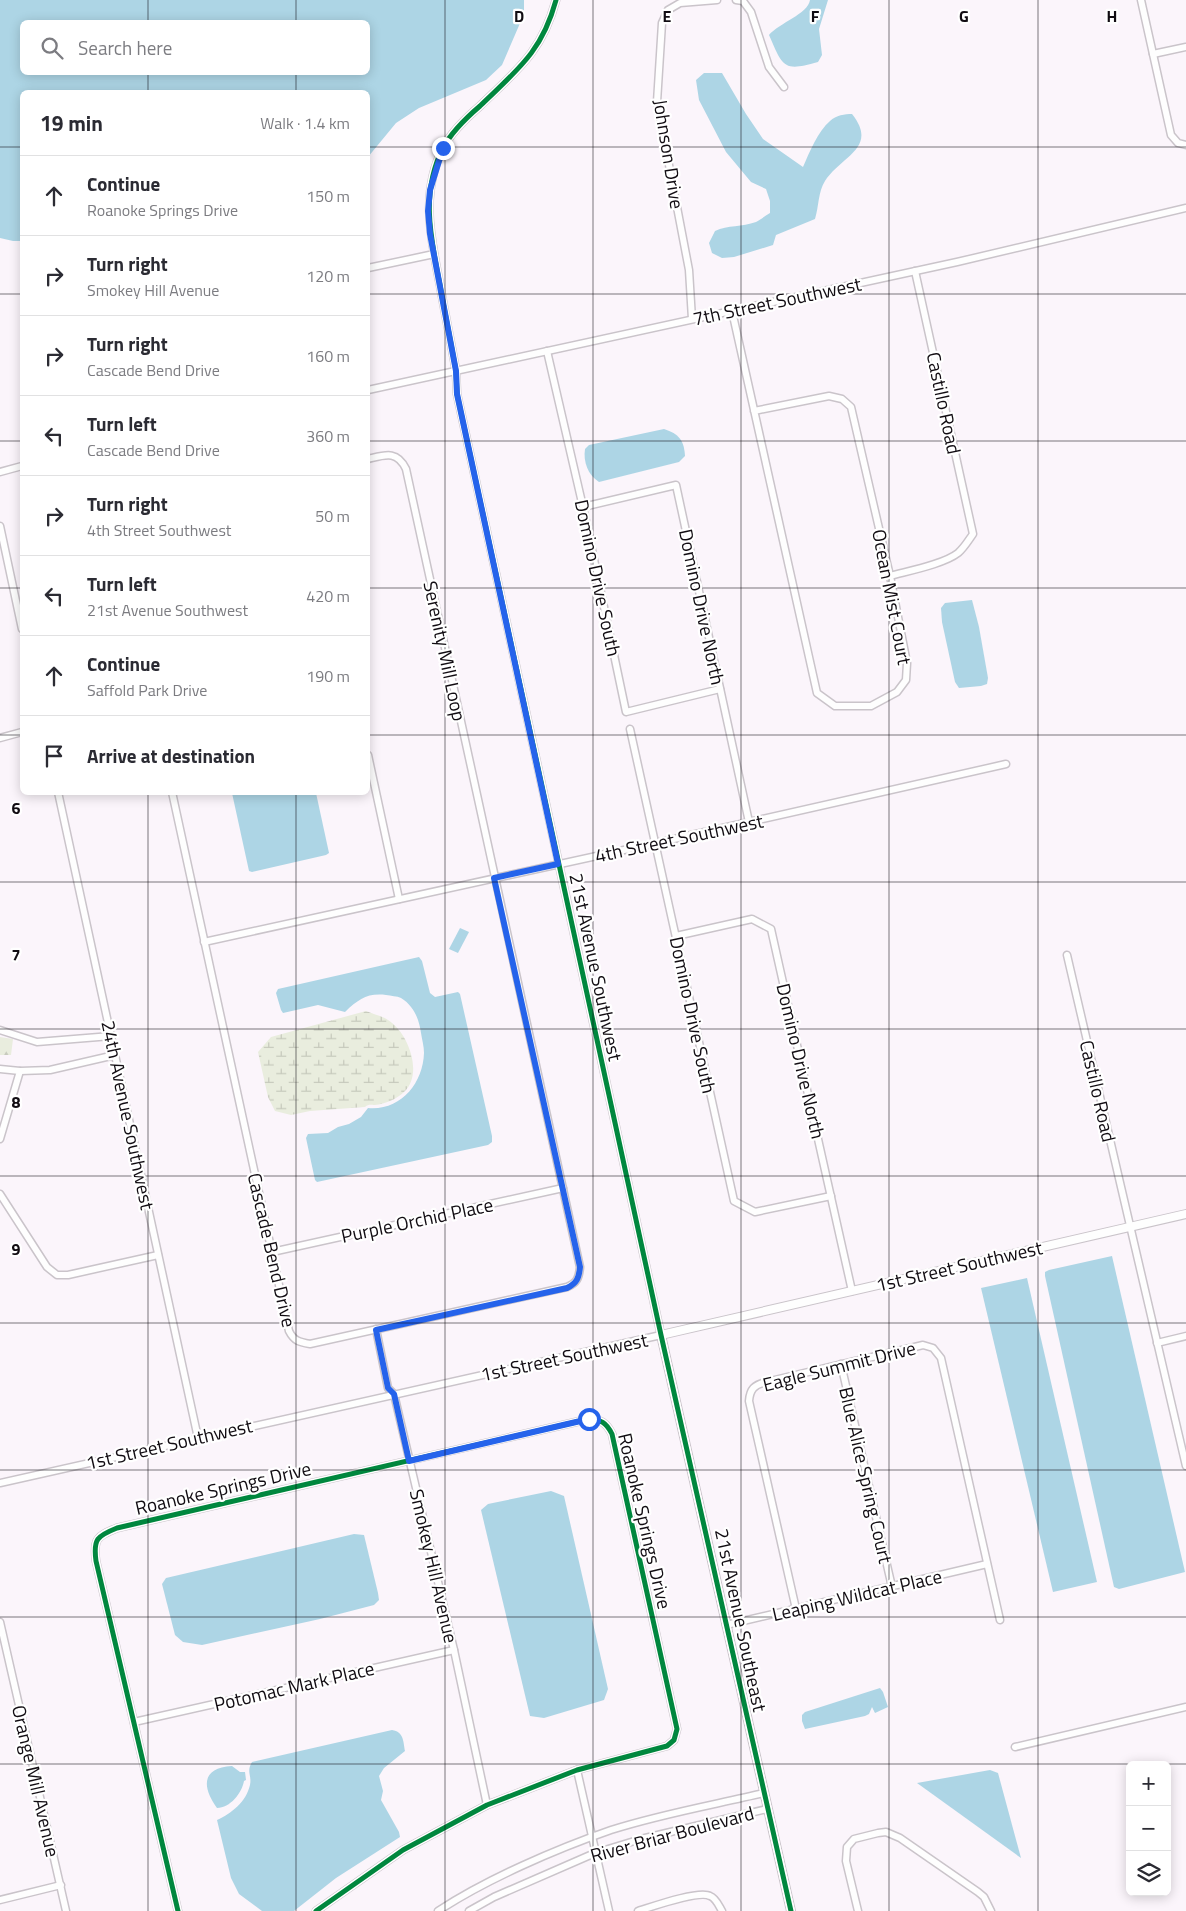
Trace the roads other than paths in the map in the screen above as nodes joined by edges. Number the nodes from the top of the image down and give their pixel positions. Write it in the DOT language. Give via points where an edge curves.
graph roads {
  1 [pos="556,0"];
  2 [pos="717,0"];
  3 [pos="736,0"];
  4 [pos="1141,0"];
  5 [pos="1186,47"];
  6 [pos="1153,54"];
  7 [pos="784,87"];
  8 [pos="1186,145"];
  9 [pos="1186,208"];
  10 [pos="434,254"];
  11 [pos="370,268"];
  12 [pos="915,271"];
  13 [pos="732,311"];
  14 [pos="692,319"];
  15 [pos="547,351"];
  16 [pos="456,371"];
  17 [pos="370,390"];
  18 [pos="754,411"];
  19 [pos="370,459"];
  20 [pos="20,467"];
  21 [pos="0,472"];
  22 [pos="583,507"];
  23 [pos="0,526"];
  24 [pos="890,576"];
  25 [pos="20,620"];
  26 [pos="720,689"];
  27 [pos="630,729"];
  28 [pos="20,733"];
  29 [pos="0,738"];
  30 [pos="370,764"];
  31 [pos="1006,764"];
  32 [pos="59,795"];
  33 [pos="173,795"];
  34 [pos="749,822"];
  35 [pos="656,844"];
  36 [pos="558,864"];
  37 [pos="494,878"];
  38 [pos="399,899"];
  39 [pos="676,936"];
  40 [pos="204,942"];
  41 [pos="1067,955"];
  42 [pos="0,1030"];
  43 [pos="111,1036"];
  44 [pos="115,1055"];
  45 [pos="0,1069"];
  46 [pos="20,1071"];
  47 [pos="0,1139"];
  48 [pos="562,1188"];
  49 [pos="0,1194"];
  50 [pos="831,1196"];
  51 [pos="1186,1214"];
  52 [pos="1130,1226"];
  53 [pos="272,1252"];
  54 [pos="158,1256"];
  55 [pos="852,1291"];
  56 [pos="376,1330"];
  57 [pos="661,1335"];
  58 [pos="1186,1336"];
  59 [pos="1157,1343"];
  60 [pos="841,1364"];
  61 [pos="394,1394"];
  62 [pos="198,1438"];
  63 [pos="409,1461"];
  64 [pos="1186,1463"];
  65 [pos="0,1483"];
  66 [pos="987,1564"];
  67 [pos="892,1586"];
  68 [pos="796,1609"];
  69 [pos="1000,1620"];
  70 [pos="0,1622"];
  71 [pos="726,1625"];
  72 [pos="454,1650"];
  73 [pos="1186,1708"];
  74 [pos="134,1722"];
  75 [pos="1015,1748"];
  76 [pos="577,1770"];
  77 [pos="764,1793"];
  78 [pos="488,1805"];
  79 [pos="767,1809"];
  80 [pos="592,1838"];
  81 [pos="595,1853"];
  82 [pos="60,1886"];
  83 [pos="0,1900"];
  84 [pos="66,1911"];
  85 [pos="178,1911"];
  86 [pos="316,1911"];
  87 [pos="438,1911"];
  88 [pos="469,1911"];
  89 [pos="608,1911"];
  90 [pos="638,1911"];
  91 [pos="722,1911"];
  92 [pos="791,1911"];
  93 [pos="858,1911"];
  94 [pos="991,1911"];
  1 -- 10 [label="street, 21st Avenue Southwest" via="552,16 528,59 458,126 443,148 430,190 428,211"];
  2 -- 14 [label="street, Johnson Drive" via="680,3 668,10 662,23 657,102 689,270"];
  3 -- 7 [label="street" via="743,1 751,12 769,67"];
  4 -- 6 [label="street"];
  5 -- 6 [label="street"];
  6 -- 8 [label="street" via="1171,135 1178,143"];
  9 -- 12 [label="street, 7th Street Southwest"];
  10 -- 11 [label="street"];
  10 -- 16 [label="street, 21st Avenue Southwest"];
  12 -- 13 [label="street, 7th Street Southwest"];
  12 -- 24 [label="street, Castillo Road" via="973,534 957,554"];
  13 -- 14 [label="street, 7th Street Southwest"];
  13 -- 18 [label="street, Ocean Mist Court"];
  14 -- 15 [label="street, 7th Street Southwest"];
  15 -- 16 [label="street, 7th Street Southwest"];
  15 -- 22 [label="street, Domino Drive South"];
  16 -- 17 [label="street, 7th Street Southwest"];
  16 -- 36 [label="street, 21st Avenue Southwest" via="457,394"];
  18 -- 24 [label="street, Ocean Mist Court" via="828,396 842,399 851,407"];
  18 -- 24 [label="street, Ocean Mist Court" via="817,692 835,706 871,706 897,692 906,680 907,663"];
  19 -- 37 [label="street, Serenity Mill Loop" via="387,455 396,457 406,469"];
  20 -- 21 [label="street"];
  22 -- 26 [label="street, Domino Drive North" via="676,485"];
  22 -- 26 [label="street, Domino Drive South" via="626,712"];
  23 -- 25 [label="street"];
  26 -- 34 [label="street, Domino Drive North"];
  27 -- 35 [label="street, Domino Drive South"];
  28 -- 29 [label="street"];
  30 -- 38 [label="street"];
  31 -- 34 [label="street, 4th Street Southwest"];
  32 -- 43 [label="street, 24th Avenue Southwest"];
  33 -- 40 [label="street, Cascade Bend Drive"];
  34 -- 35 [label="street, 4th Street Southwest"];
  35 -- 36 [label="street, 4th Street Southwest"];
  35 -- 39 [label="street, Domino Drive South"];
  36 -- 37 [label="street, 4th Street Southwest"];
  36 -- 57 [label="street, 21st Avenue Southwest"];
  37 -- 38 [label="street, 4th Street Southwest"];
  37 -- 48 [label="street, Cascade Bend Drive"];
  38 -- 40 [label="street, 4th Street Southwest"];
  39 -- 50 [label="street, Domino Drive South" via="734,1201 755,1212"];
  39 -- 50 [label="street, Domino Drive North" via="752,919 771,929"];
  40 -- 53 [label="street, Cascade Bend Drive"];
  41 -- 52 [label="street, Castillo Road"];
  42 -- 43 [label="street" via="37,1042"];
  43 -- 44 [label="street, 24th Avenue Southwest"];
  44 -- 46 [label="street" via="50,1070"];
  44 -- 54 [label="street, 24th Avenue Southwest"];
  45 -- 46 [label="street"];
  46 -- 47 [label="street"];
  48 -- 53 [label="street, Purple Orchid Place"];
  48 -- 56 [label="street, Cascade Bend Drive" via="580,1267 575,1284"];
  49 -- 54 [label="street" via="47,1267 57,1275"];
  50 -- 55 [label="street, Domino Drive North"];
  51 -- 52 [label="street, 1st Street Southwest"];
  52 -- 55 [label="street, 1st Street Southwest"];
  52 -- 59 [label="street, Castillo Road"];
  53 -- 56 [label="street, Cascade Bend Drive" via="292,1338 310,1344"];
  54 -- 62 [label="street, 24th Avenue Southwest"];
  55 -- 57 [label="street, 1st Street Southwest"];
  56 -- 61 [label="street, Smokey Hill Avenue" via="388,1388"];
  57 -- 61 [label="street, 1st Street Southwest"];
  57 -- 71 [label="street, 21st Avenue Southeast"];
  58 -- 59 [label="street"];
  59 -- 64 [label="street, Castillo Road"];
  60 -- 66 [label="street, Eagle Summit Drive" via="923,1345 933,1348 941,1358"];
  60 -- 67 [label="street, Blue Alice Spring Court"];
  60 -- 68 [label="street, Eagle Summit Drive" via="757,1384 750,1392 749,1401"];
  61 -- 62 [label="street, 1st Street Southwest"];
  61 -- 63 [label="street, Smokey Hill Avenue"];
  62 -- 65 [label="street, 1st Street Southwest"];
  63 -- 72 [label="street, Smokey Hill Avenue"];
  63 -- 74 [label="street, Roanoke Springs Drive" via="117,1528 97,1539 96,1561"];
  63 -- 76 [label="street, Roanoke Springs Drive" via="589,1419 607,1424 612,1434 677,1729 674,1740 667,1746"];
  66 -- 67 [label="street, Leaping Wildcat Place"];
  66 -- 69 [label="street, Eagle Summit Drive"];
  67 -- 68 [label="street, Leaping Wildcat Place"];
  68 -- 71 [label="street, Leaping Wildcat Place"];
  70 -- 82 [label="street, Orange Mill Avenue"];
  71 -- 77 [label="street, 21st Avenue Southeast"];
  72 -- 74 [label="street, Potomac Mark Place"];
  72 -- 78 [label="street, Smokey Hill Avenue"];
  73 -- 75 [label="street"];
  74 -- 85 [label="street, Roanoke Springs Drive"];
  76 -- 78 [label="street, Roanoke Springs Drive"];
  76 -- 80 [label="street"];
  77 -- 79 [label="street, 21st Avenue Southeast"];
  77 -- 80 [label="street, River Briar Boulevard" via="637,1823"];
  78 -- 86 [label="street, Roanoke Springs Drive" via="403,1850"];
  79 -- 81 [label="street, River Briar Boulevard"];
  79 -- 92 [label="street, 21st Avenue Southeast"];
  80 -- 81 [label="street"];
  80 -- 87 [label="street, River Briar Boulevard" via="527,1864"];
  81 -- 88 [label="street, River Briar Boulevard"];
  81 -- 89 [label="street"];
  82 -- 83 [label="street"];
  82 -- 84 [label="street, Orange Mill Avenue"];
  90 -- 91 [label="street" via="702,1894 714,1898"];
  93 -- 94 [label="street" via="846,1861 847,1847 854,1839 886,1832 900,1838 978,1892"];
}
